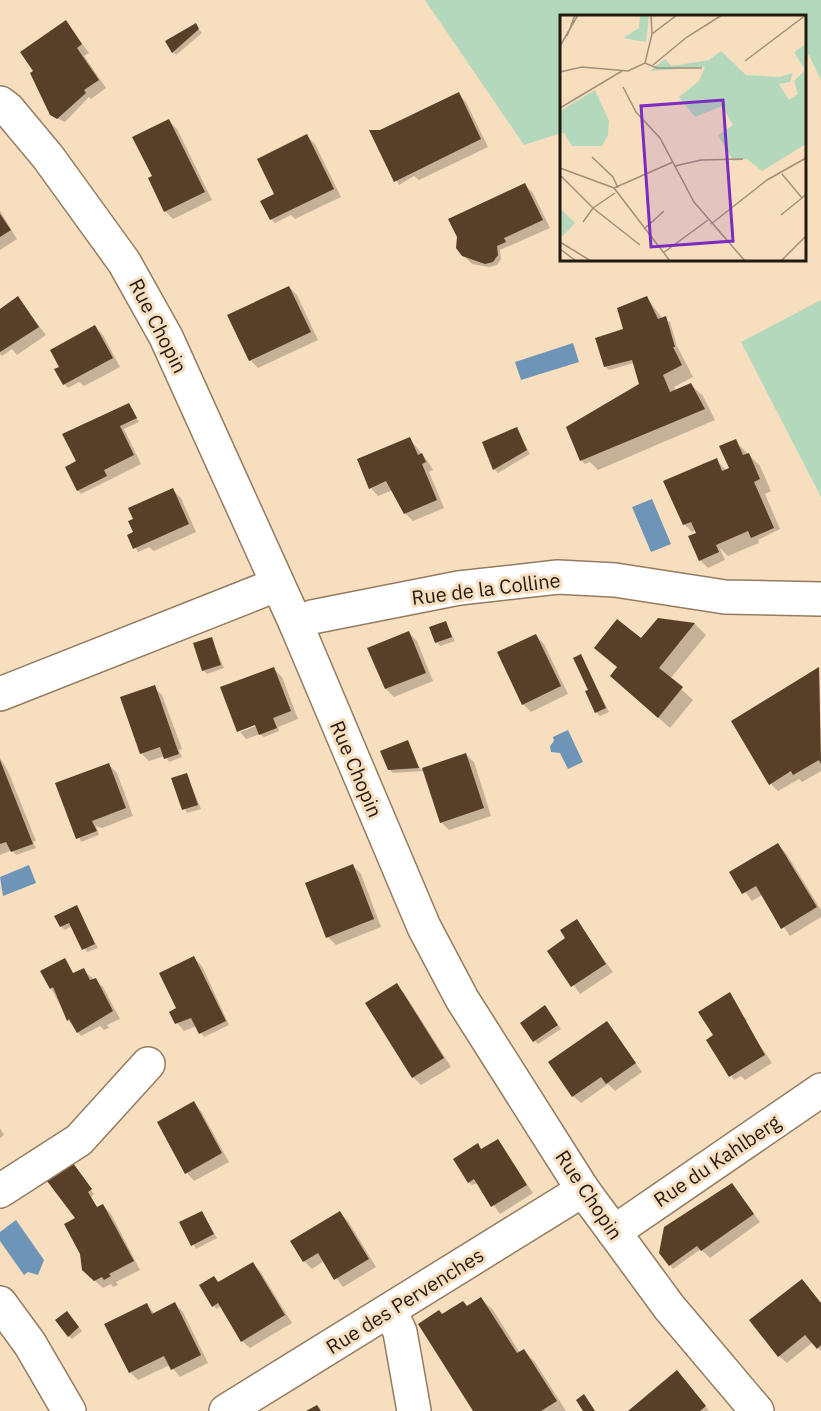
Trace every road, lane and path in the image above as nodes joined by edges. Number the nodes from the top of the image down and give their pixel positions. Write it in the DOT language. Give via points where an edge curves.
graph roads {
  1 [pos="0,103"];
  2 [pos="276,585"];
  3 [pos="821,599"];
  4 [pos="296,624"];
  5 [pos="0,694"];
  6 [pos="148,1064"];
  7 [pos="821,1090"];
  8 [pos="584,1190"];
  9 [pos="0,1191"];
  10 [pos="614,1232"];
  11 [pos="0,1303"];
  12 [pos="390,1310"];
  13 [pos="69,1411"];
  14 [pos="226,1411"];
  15 [pos="414,1411"];
  16 [pos="757,1411"];
  1 -- 2 [label="street, Rue Chopin" via="48,157 124,262 166,337"];
  2 -- 4 [label="street, Rue Chopin"];
  2 -- 5 [label="street"];
  3 -- 4 [label="street, Rue de la Colline" via="725,597 615,580 558,578 459,588 312,617"];
  4 -- 8 [label="street, Rue Chopin" via="423,927 462,999"];
  6 -- 9 [label="street" via="79,1140"];
  7 -- 10 [label="street, Rue du Kahlberg"];
  8 -- 10 [label="street, Rue Chopin"];
  8 -- 12 [label="street, Rue des Pervenches"];
  10 -- 16 [label="street, Rue Chopin" via="669,1307"];
  11 -- 13 [label="street" via="30,1344"];
  12 -- 14 [label="street, Rue des Pervenches"];
  12 -- 15 [label="street" via="400,1332"];
}
